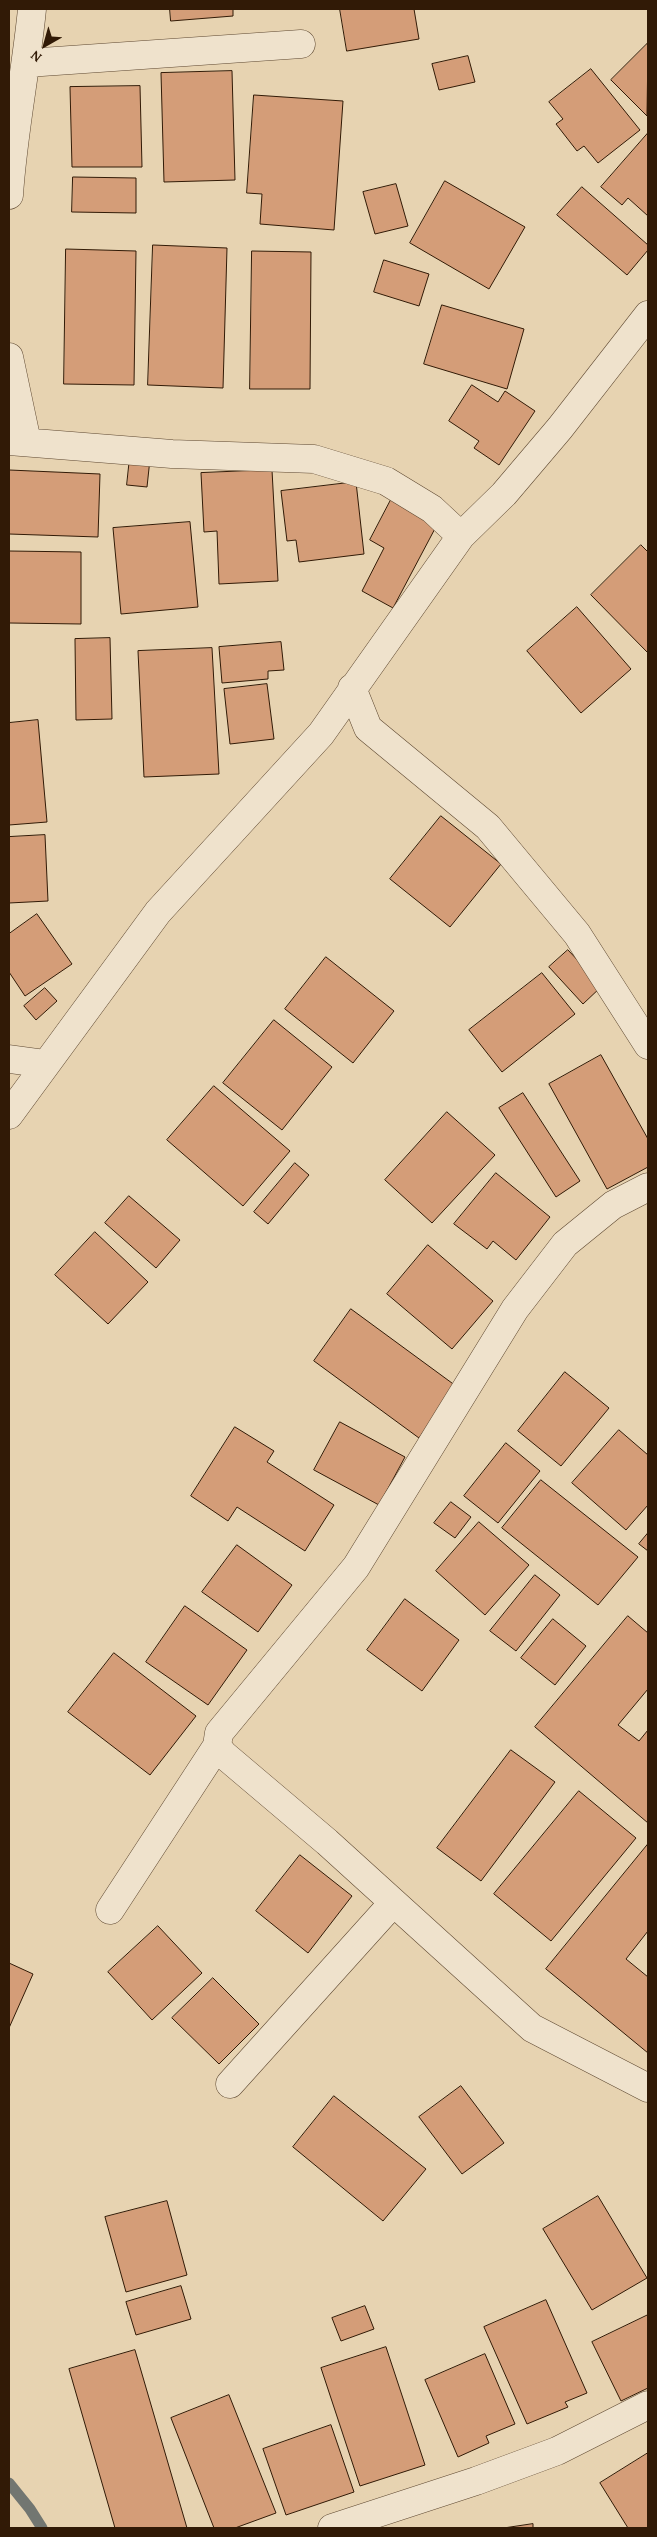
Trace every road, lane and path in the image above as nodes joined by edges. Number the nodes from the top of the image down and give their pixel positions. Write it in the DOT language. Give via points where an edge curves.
graph roads {
  1 [pos="32,9"];
  2 [pos="301,44"];
  3 [pos="27,63"];
  4 [pos="9,195"];
  5 [pos="648,315"];
  6 [pos="9,357"];
  7 [pos="18,442"];
  8 [pos="462,536"];
  9 [pos="352,688"];
  10 [pos="368,728"];
  11 [pos="321,734"];
  12 [pos="648,1045"];
  13 [pos="9,1059"];
  14 [pos="46,1064"];
  15 [pos="9,1116"];
  16 [pos="648,1187"];
  17 [pos="218,1746"];
  18 [pos="392,1903"];
  19 [pos="110,1910"];
  20 [pos="230,2084"];
  21 [pos="648,2088"];
  22 [pos="648,2405"];
  23 [pos="386,2520"];
  24 [pos="332,2528"];
  1 -- 3 [label="street"];
  2 -- 3 [label="street"];
  3 -- 4 [label="street"];
  5 -- 8 [label="street" via="560,428 504,494"];
  6 -- 7 [label="street"];
  7 -- 8 [label="street" via="172,454 314,459 386,480 432,509"];
  8 -- 9 [label="street"];
  9 -- 10 [label="street"];
  9 -- 11 [label="street"];
  10 -- 11 [label="street"];
  10 -- 12 [label="street" via="488,828 577,934"];
  11 -- 14 [label="street" via="158,912"];
  13 -- 14 [label="street"];
  14 -- 15 [label="street"];
  16 -- 17 [label="street" via="613,1205 565,1244 515,1309 356,1568 219,1733"];
  17 -- 18 [label="street"];
  17 -- 19 [label="street"];
  18 -- 20 [label="street"];
  18 -- 21 [label="street" via="532,2028"];
  22 -- 23 [label="street" via="557,2451"];
  23 -- 24 [label="street"];
}
